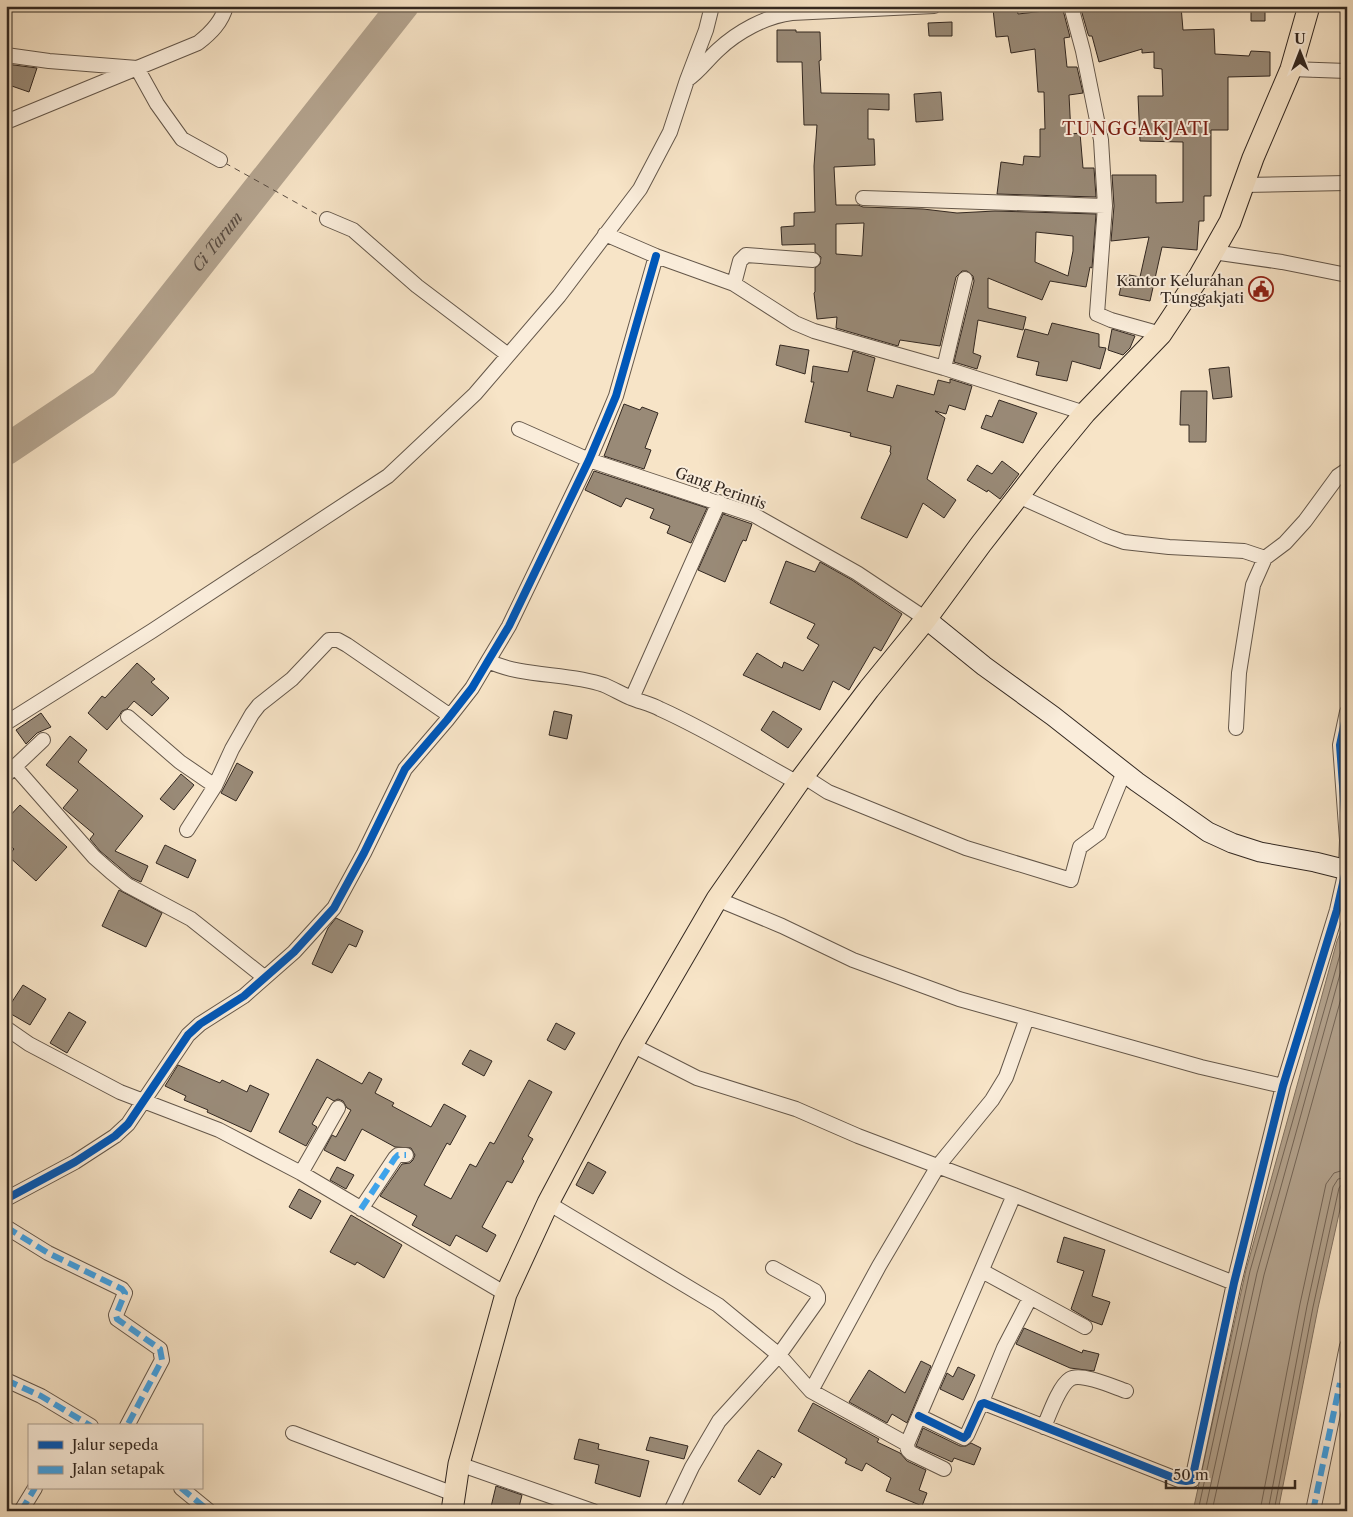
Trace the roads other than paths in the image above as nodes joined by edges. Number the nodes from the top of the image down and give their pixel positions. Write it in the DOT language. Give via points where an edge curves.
graph roads {
  1 [pos="226,6"];
  2 [pos="712,6"];
  3 [pos="934,6"];
  4 [pos="1071,6"];
  5 [pos="1309,6"];
  6 [pos="6,55"];
  7 [pos="137,68"];
  8 [pos="1291,69"];
  9 [pos="1347,71"];
  10 [pos="687,80"];
  11 [pos="6,122"];
  12 [pos="220,160"];
  13 [pos="1347,182"];
  14 [pos="1244,185"];
  15 [pos="863,198"];
  16 [pos="1105,206"];
  17 [pos="327,220"];
  18 [pos="605,234"];
  19 [pos="1214,252"];
  20 [pos="656,256"];
  21 [pos="813,260"];
  22 [pos="1347,275"];
  23 [pos="965,278"];
  24 [pos="734,284"];
  25 [pos="1161,334"];
  26 [pos="508,355"];
  27 [pos="944,368"];
  28 [pos="1085,412"];
  29 [pos="519,429"];
  30 [pos="589,460"];
  31 [pos="1347,470"];
  32 [pos="1018,496"];
  33 [pos="719,502"];
  34 [pos="1265,558"];
  35 [pos="926,619"];
  36 [pos="488,661"];
  37 [pos="632,698"];
  38 [pos="1347,712"];
  39 [pos="449,715"];
  40 [pos="128,717"];
  41 [pos="6,723"];
  42 [pos="1236,728"];
  43 [pos="43,740"];
  44 [pos="11,771"];
  45 [pos="1124,772"];
  46 [pos="800,780"];
  47 [pos="215,786"];
  48 [pos="187,830"];
  49 [pos="1346,870"];
  50 [pos="718,899"];
  51 [pos="264,977"];
  52 [pos="1027,1018"];
  53 [pos="6,1028"];
  54 [pos="632,1045"];
  55 [pos="1283,1086"];
  56 [pos="145,1101"];
  57 [pos="338,1108"];
  58 [pos="406,1155"];
  59 [pos="938,1166"];
  60 [pos="301,1173"];
  61 [pos="1014,1195"];
  62 [pos="6,1199"];
  63 [pos="548,1203"];
  64 [pos="361,1208"];
  65 [pos="6,1226"];
  66 [pos="773,1268"];
  67 [pos="982,1271"];
  68 [pos="1234,1284"];
  69 [pos="506,1294"];
  70 [pos="1030,1298"];
  71 [pos="1085,1327"];
  72 [pos="1347,1346"];
  73 [pos="779,1355"];
  74 [pos="6,1380"];
  75 [pos="811,1390"];
  76 [pos="1126,1391"];
  77 [pos="981,1404"];
  78 [pos="919,1416"];
  79 [pos="83,1424"];
  80 [pos="128,1424"];
  81 [pos="1044,1427"];
  82 [pos="293,1433"];
  83 [pos="907,1444"];
  84 [pos="459,1464"];
  85 [pos="944,1469"];
  86 [pos="34,1490"];
  87 [pos="183,1490"];
  88 [pos="453,1503"];
  89 [pos="21,1511"];
  90 [pos="209,1511"];
  91 [pos="593,1511"];
  92 [pos="672,1511"];
  93 [pos="1313,1511"];
  1 -- 7 [label="street" via="217,25 198,43"];
  2 -- 10 [label="street"];
  3 -- 10 [label="street" via="800,12 769,18 725,44"];
  4 -- 16 [label="street" via="1101,140"];
  5 -- 8 [label="main road"];
  6 -- 7 [label="street"];
  7 -- 11 [label="street"];
  7 -- 12 [label="street" via="182,139"];
  8 -- 9 [label="street"];
  8 -- 14 [label="main road"];
  10 -- 18 [label="street" via="670,132 640,188"];
  13 -- 14 [label="street"];
  14 -- 19 [label="main road"];
  15 -- 16 [label="street"];
  16 -- 25 [label="street" via="1097,314"];
  17 -- 26 [label="street" via="353,230 418,286"];
  18 -- 20 [label="street"];
  18 -- 26 [label="street" via="560,296"];
  19 -- 22 [label="street"];
  19 -- 25 [label="main road"];
  20 -- 24 [label="street"];
  20 -- 30 [label="street" via="616,396"];
  21 -- 24 [label="street" via="745,256 740,261"];
  23 -- 27 [label="street"];
  24 -- 27 [label="street" via="814,331"];
  25 -- 28 [label="main road"];
  26 -- 41 [label="street" via="474,394 388,476"];
  27 -- 28 [label="street"];
  28 -- 32 [label="main road"];
  29 -- 30 [label="street, Gang Perintis"];
  30 -- 33 [label="street, Gang Perintis"];
  30 -- 36 [label="street" via="509,626"];
  31 -- 34 [label="street" via="1338,476 1285,542"];
  32 -- 34 [label="street" via="1124,542 1244,551"];
  32 -- 35 [label="main road"];
  33 -- 35 [label="street, Gang Perintis" via="754,515 849,568"];
  33 -- 37 [label="street"];
  34 -- 42 [label="street" via="1253,585 1249,606 1239,673"];
  35 -- 45 [label="street"];
  35 -- 46 [label="main road"];
  36 -- 37 [label="street" via="518,671 587,680"];
  36 -- 39 [label="street" via="472,688"];
  37 -- 46 [label="street"];
  38 -- 49 [label="street" via="1340,745"];
  39 -- 47 [label="street" via="347,645 329,640 292,678 259,705"];
  39 -- 51 [label="street" via="405,769 334,908 294,952"];
  40 -- 47 [label="street" via="180,762"];
  43 -- 44 [label="street"];
  44 -- 51 [label="street" via="111,872 127,885 191,919"];
  45 -- 46 [label="street" via="1099,833 1080,847 1070,880 966,848"];
  45 -- 49 [label="street" via="1208,832 1232,843"];
  46 -- 50 [label="main road"];
  47 -- 48 [label="street"];
  49 -- 55 [label="street" via="1337,910"];
  50 -- 52 [label="street" via="853,960 959,999"];
  50 -- 54 [label="main road"];
  51 -- 56 [label="street" via="244,996 188,1035"];
  52 -- 55 [label="street" via="1201,1067"];
  52 -- 59 [label="street" via="1006,1077 992,1100"];
  53 -- 56 [label="street" via="92,1078"];
  54 -- 59 [label="street" via="697,1078 796,1109"];
  54 -- 63 [label="main road"];
  55 -- 68 [label="street"];
  56 -- 60 [label="street" via="220,1130"];
  56 -- 62 [label="street" via="115,1136"];
  57 -- 60 [label="street"];
  58 -- 64 [label="street" via="395,1158"];
  59 -- 61 [label="street"];
  59 -- 75 [label="street"];
  60 -- 64 [label="street"];
  61 -- 67 [label="street"];
  61 -- 68 [label="street"];
  63 -- 69 [label="main road"];
  63 -- 73 [label="street" via="718,1305"];
  64 -- 69 [label="street"];
  65 -- 80 [label="street" via="48,1252 122,1289 125,1293 117,1319 160,1349 162,1360"];
  66 -- 73 [label="street" via="818,1296"];
  67 -- 70 [label="street"];
  67 -- 78 [label="street"];
  68 -- 81 [label="street" via="1192,1480 1178,1480"];
  69 -- 84 [label="main road"];
  70 -- 71 [label="street"];
  70 -- 77 [label="street" via="1004,1348"];
  72 -- 93 [label="street"];
  73 -- 75 [label="street"];
  73 -- 92 [label="street" via="719,1421"];
  74 -- 79 [label="street" via="41,1396"];
  75 -- 83 [label="street"];
  76 -- 81 [label="street" via="1081,1377 1070,1378 1055,1400"];
  77 -- 78 [label="street" via="964,1438"];
  77 -- 81 [label="street"];
  78 -- 83 [label="street"];
  82 -- 88 [label="street"];
  83 -- 85 [label="street" via="911,1453"];
  84 -- 88 [label="main road"];
  84 -- 91 [label="street"];
  86 -- 89 [label="street"];
  87 -- 90 [label="street"];
}
